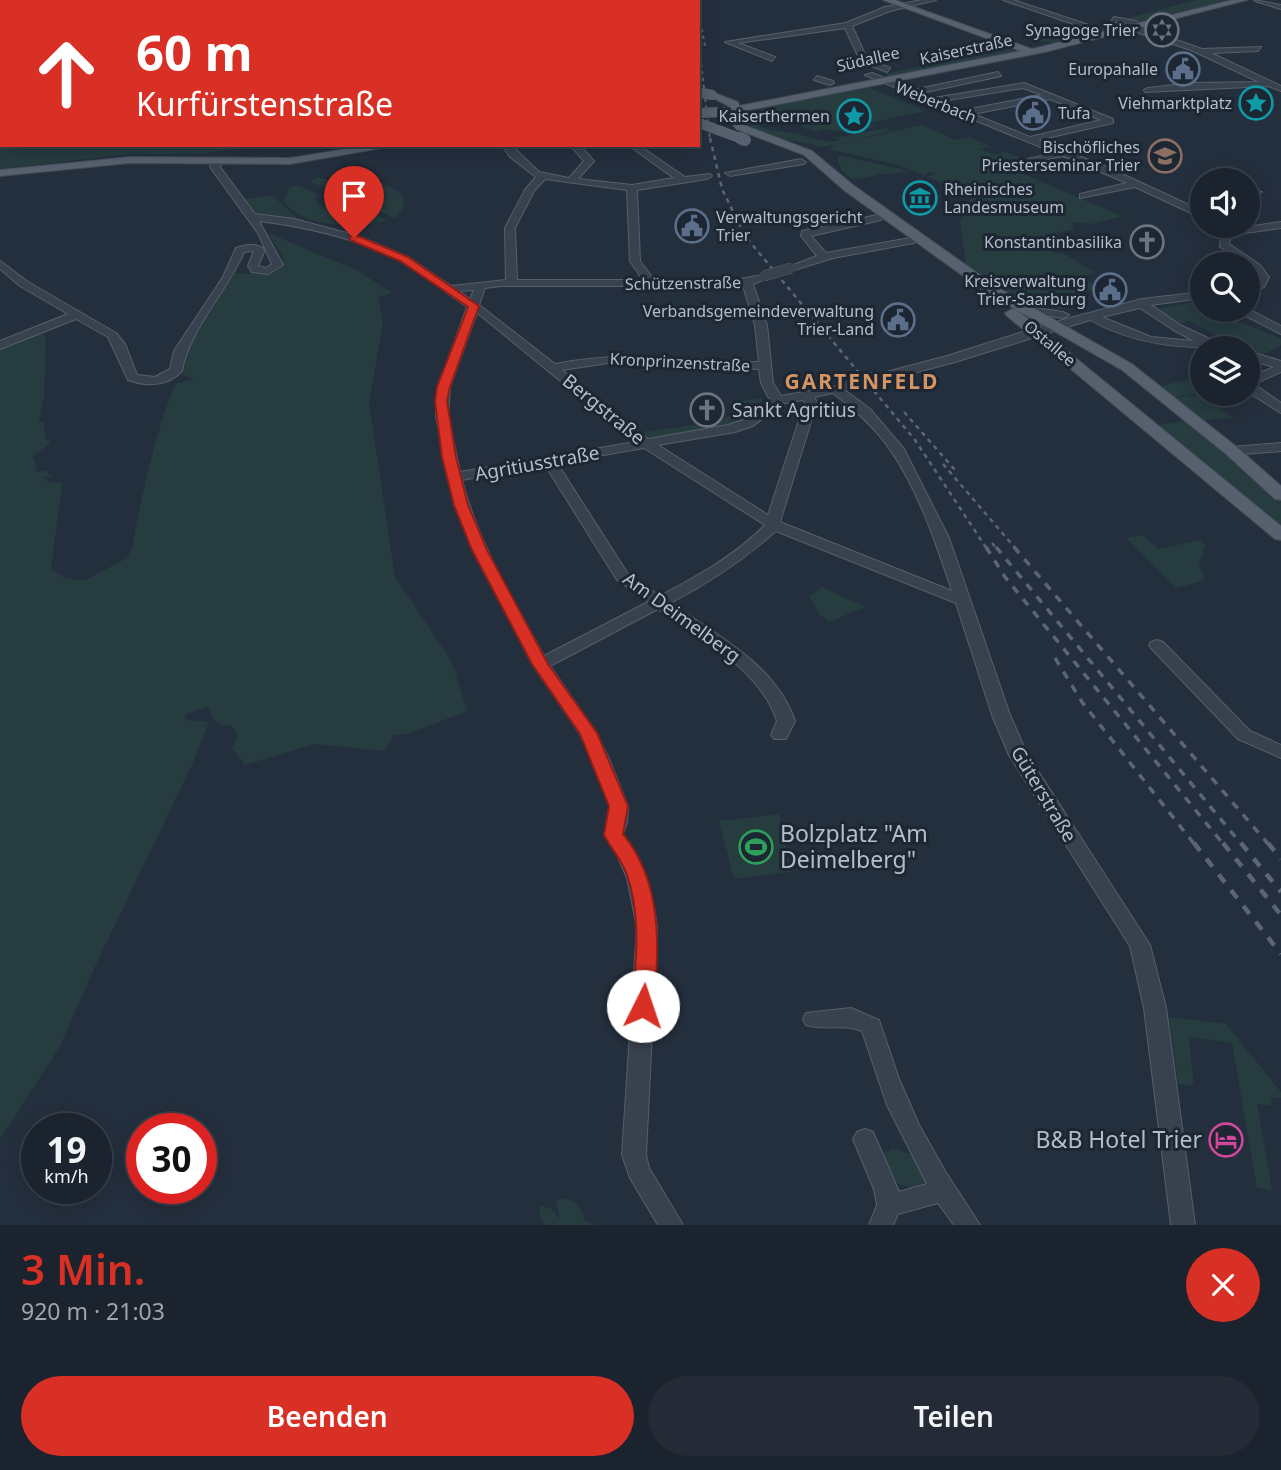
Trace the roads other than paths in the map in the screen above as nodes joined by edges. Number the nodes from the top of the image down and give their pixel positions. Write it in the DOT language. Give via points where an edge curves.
graph roads {
  1 [pos="887,0"];
  2 [pos="933,0"];
  3 [pos="1006,0"];
  4 [pos="1243,0"];
  5 [pos="1257,0"];
  6 [pos="902,6"];
  7 [pos="1281,7"];
  8 [pos="1139,13"];
  9 [pos="1100,23"];
  10 [pos="848,25"];
  11 [pos="1136,29"];
  12 [pos="1068,31"];
  13 [pos="1036,39"];
  14 [pos="1012,45"];
  15 [pos="1258,49"];
  16 [pos="1201,51"];
  17 [pos="1033,52"];
  18 [pos="772,59"];
  19 [pos="998,74"];
  20 [pos="886,76"];
  21 [pos="817,78"];
  22 [pos="843,83"];
  23 [pos="1281,83"];
  24 [pos="1266,84"];
  25 [pos="1148,90"];
  26 [pos="1281,90"];
  27 [pos="913,92"];
  28 [pos="983,92"];
  29 [pos="703,93"];
  30 [pos="1059,96"];
  31 [pos="935,101"];
  32 [pos="1010,103"];
  33 [pos="995,106"];
  34 [pos="735,110"];
  35 [pos="964,113"];
  36 [pos="1017,116"];
  37 [pos="700,119"];
  38 [pos="700,119"];
  39 [pos="1029,140"];
  40 [pos="382,147"];
  41 [pos="508,147"];
  42 [pos="576,147"];
  43 [pos="635,147"];
  44 [pos="1065,153"];
  45 [pos="796,158"];
  46 [pos="217,161"];
  47 [pos="1031,161"];
  48 [pos="0,173"];
  49 [pos="730,173"];
  50 [pos="542,176"];
  51 [pos="707,176"];
  52 [pos="683,180"];
  53 [pos="571,181"];
  54 [pos="1138,184"];
  55 [pos="632,188"];
  56 [pos="1083,196"];
  57 [pos="1190,209"];
  58 [pos="251,217"];
  59 [pos="877,218"];
  60 [pos="1281,225"];
  61 [pos="1260,227"];
  62 [pos="1223,238"];
  63 [pos="910,241"];
  64 [pos="1236,252"];
  65 [pos="824,257"];
  66 [pos="0,264"];
  67 [pos="650,282"];
  68 [pos="747,282"];
  69 [pos="512,283"];
  70 [pos="481,285"];
  71 [pos="450,289"];
  72 [pos="1190,296"];
  73 [pos="1157,300"];
  74 [pos="1144,305"];
  75 [pos="474,306"];
  76 [pos="77,315"];
  77 [pos="1094,317"];
  78 [pos="1260,320"];
  79 [pos="1051,325"];
  80 [pos="1281,330"];
  81 [pos="1197,336"];
  82 [pos="1190,344"];
  83 [pos="0,345"];
  84 [pos="990,345"];
  85 [pos="1260,359"];
  86 [pos="766,366"];
  87 [pos="1281,367"];
  88 [pos="554,368"];
  89 [pos="1260,378"];
  90 [pos="844,387"];
  91 [pos="1260,393"];
  92 [pos="806,396"];
  93 [pos="777,401"];
  94 [pos="1281,409"];
  95 [pos="645,443"];
  96 [pos="1281,447"];
  97 [pos="1232,451"];
  98 [pos="550,462"];
  99 [pos="454,477"];
  100 [pos="1281,495"];
  101 [pos="773,524"];
  102 [pos="1281,535"];
  103 [pos="964,601"];
  104 [pos="659,603"];
  105 [pos="1157,645"];
  106 [pos="540,664"];
  107 [pos="780,735"];
  108 [pos="1281,752"];
  109 [pos="814,1019"];
  110 [pos="865,1139"];
  111 [pos="942,1191"];
  112 [pos="885,1215"];
  113 [pos="671,1225"];
  114 [pos="968,1225"];
  115 [pos="1183,1225"];
  1 -- 6 [label="main road"];
  2 -- 6 [label="street"];
  3 -- 9 [label="street"];
  4 -- 11 [label="main road, Kaiserstraße"];
  5 -- 7 [label="street"];
  6 -- 10 [label="street"];
  6 -- 14 [label="main road"];
  8 -- 9 [label="main road"];
  9 -- 11 [label="street"];
  9 -- 12 [label="main road"];
  10 -- 18 [label="street" via="729,42"];
  10 -- 20 [label="street, Weberbach" via="864,60"];
  11 -- 16 [label="street"];
  11 -- 17 [label="main road, Kaiserstraße"];
  13 -- 14 [label="main road, Südallee"];
  14 -- 17 [label="main road"];
  14 -- 20 [label="main road, Südallee"];
  15 -- 16 [label="street"];
  16 -- 24 [label="street"];
  17 -- 20 [label="main road, Kaiserstraße"];
  19 -- 27 [label="street"];
  20 -- 22 [label="main road, Kaiserstraße"];
  20 -- 22 [label="main road, Südallee" via="869,75"];
  20 -- 27 [label="street, Weberbach"];
  21 -- 22 [label="street"];
  22 -- 29 [label="main road, Südallee" via="758,96"];
  22 -- 34 [label="main road, Kaiserstraße"];
  23 -- 24 [label="street"];
  24 -- 25 [label="street"];
  24 -- 26 [label="street"];
  27 -- 31 [label="street, Weberbach"];
  28 -- 30 [label="street" via="1024,85"];
  28 -- 31 [label="street"];
  28 -- 32 [label="street"];
  29 -- 34 [label="main road" via="729,100"];
  30 -- 32 [label="street"];
  30 -- 39 [label="street" via="1110,121"];
  31 -- 35 [label="street, Weberbach"];
  32 -- 33 [label="street"];
  33 -- 35 [label="street"];
  33 -- 36 [label="street"];
  34 -- 37 [label="main road, Kaiserstraße, bridge"];
  34 -- 45 [label="main road" via="748,127"];
  34 -- 45 [label="main road" via="740,127"];
  34 -- 45 [label="main road" via="725,124 734,132 791,152"];
  35 -- 39 [label="street, Weberbach"];
  38 -- 45 [label="main road, bridge"];
  39 -- 44 [label="street, Weberbach"];
  40 -- 46 [label="main road" via="303,160"];
  41 -- 50 [label="street" via="524,166"];
  42 -- 53 [label="street" via="589,161"];
  43 -- 52 [label="street"];
  44 -- 47 [label="street"];
  44 -- 54 [label="street, Weberbach"];
  45 -- 49 [label="street"];
  45 -- 59 [label="main road, Ostallee"];
  45 -- 79 [label="main road" via="808,153 953,263"];
  46 -- 48 [label="main road" via="130,160"];
  46 -- 58 [label="street" via="214,165 220,176"];
  50 -- 53 [label="street"];
  50 -- 69 [label="street" via="510,228"];
  51 -- 52 [label="street"];
  52 -- 55 [label="street"];
  53 -- 55 [label="street"];
  54 -- 56 [label="street"];
  54 -- 57 [label="street, Weberbach"];
  55 -- 67 [label="street" via="635,261"];
  58 -- 71 [label="street, Bergstraße" via="308,225 371,243"];
  58 -- 76 [label="street" via="278,265 268,271 256,270 253,266 260,250 240,250 180,351 171,376 146,381 132,377 116,339"];
  59 -- 63 [label="main road, Ostallee"];
  59 -- 65 [label="street" via="806,233"];
  60 -- 61 [label="street"];
  62 -- 64 [label="street" via="1224,245"];
  63 -- 65 [label="street, Schützenstraße"];
  63 -- 79 [label="main road, Ostallee"];
  65 -- 68 [label="street, Schützenstraße, bridge"];
  66 -- 76 [label="street"];
  67 -- 68 [label="street, Schützenstraße"];
  67 -- 69 [label="street, Schützenstraße"];
  68 -- 86 [label="street" via="761,325"];
  69 -- 70 [label="street, Schützenstraße"];
  70 -- 71 [label="street, Schützenstraße"];
  70 -- 75 [label="street"];
  71 -- 75 [label="street, Bergstraße"];
  72 -- 73 [label="street"];
  73 -- 74 [label="street"];
  73 -- 79 [label="street"];
  74 -- 77 [label="street"];
  74 -- 81 [label="street"];
  75 -- 88 [label="street, Bergstraße"];
  75 -- 99 [label="street" via="441,401"];
  76 -- 83 [label="street"];
  77 -- 79 [label="street"];
  77 -- 82 [label="street" via="1165,343"];
  78 -- 80 [label="street"];
  79 -- 84 [label="street"];
  79 -- 84 [label="street" via="1035,338"];
  79 -- 97 [label="main road" via="1138,374"];
  79 -- 102 [label="main road, Ostallee"];
  84 -- 90 [label="street, bridge"];
  85 -- 87 [label="street"];
  86 -- 88 [label="street, Kronprinzenstraße" via="628,357"];
  86 -- 93 [label="street"];
  87 -- 89 [label="street"];
  88 -- 95 [label="street, Bergstraße"];
  90 -- 92 [label="street"];
  90 -- 103 [label="street, Güterstraße" via="897,449 931,511"];
  91 -- 94 [label="street"];
  92 -- 93 [label="street"];
  92 -- 101 [label="street" via="811,402"];
  93 -- 95 [label="street, Agritiusstraße" via="742,426"];
  95 -- 98 [label="street, Agritiusstraße"];
  95 -- 101 [label="street, Bergstraße"];
  96 -- 97 [label="street"];
  97 -- 100 [label="main road"];
  98 -- 99 [label="street, Agritiusstraße"];
  98 -- 104 [label="street, Am Deimelberg" via="622,577"];
  99 -- 106 [label="street" via="466,521"];
  101 -- 103 [label="street, Bergstraße"];
  101 -- 104 [label="street" via="728,563"];
  103 -- 115 [label="street, Güterstraße" via="1018,755 1140,945 1155,1008"];
  104 -- 106 [label="street"];
  104 -- 107 [label="street, Am Deimelberg" via="758,675 782,709 786,721"];
  105 -- 108 [label="street" via="1244,735"];
  106 -- 113 [label="street" via="589,733 619,806 613,835 624,849 643,897 647,957 634,1155 638,1171"];
  109 -- 111 [label="street" via="851,1017 871,1026 901,1112"];
  110 -- 112 [label="street" via="886,1189"];
  111 -- 112 [label="street"];
  111 -- 114 [label="street"];
}
